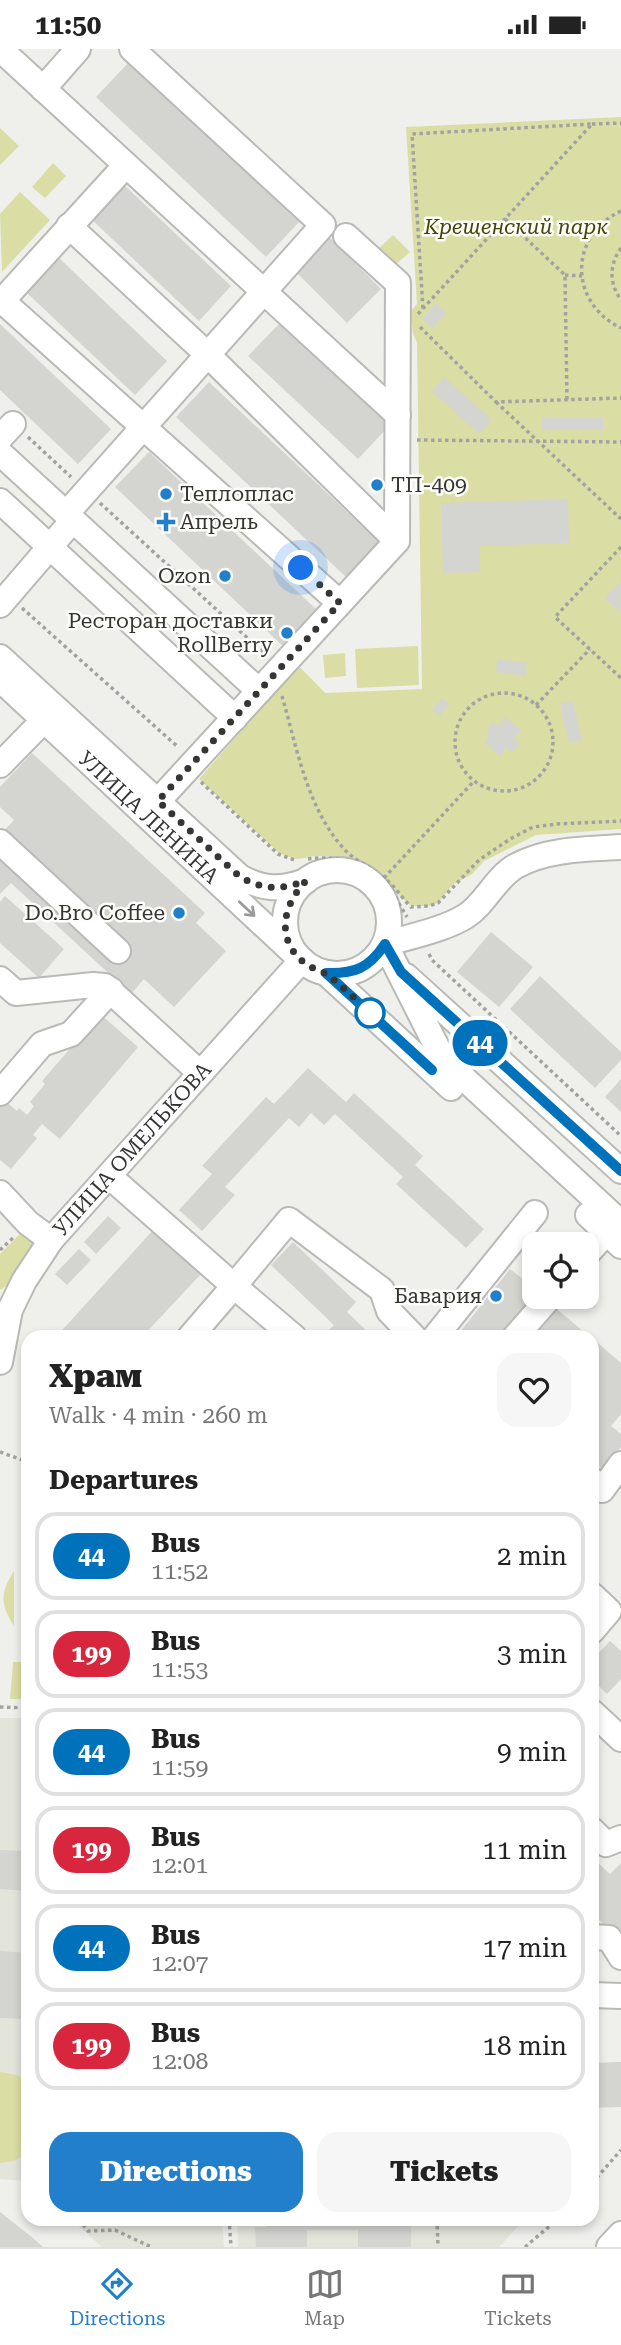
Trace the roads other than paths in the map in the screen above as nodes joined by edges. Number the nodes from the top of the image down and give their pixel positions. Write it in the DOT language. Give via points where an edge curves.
graph roads {
  1 [pos="0,49"];
  2 [pos="78,49"];
  3 [pos="132,49"];
  4 [pos="43,89"];
  5 [pos="126,165"];
  6 [pos="69,226"];
  7 [pos="346,236"];
  8 [pos="264,292"];
  9 [pos="1,300"];
  10 [pos="208,355"];
  11 [pos="143,427"];
  12 [pos="397,427"];
  13 [pos="0,453"];
  14 [pos="0,501"];
  15 [pos="69,517"];
  16 [pos="397,541"];
  17 [pos="50,547"];
  18 [pos="4,600"];
  19 [pos="340,603"];
  20 [pos="0,657"];
  21 [pos="0,679"];
  22 [pos="259,691"];
  23 [pos="235,717"];
  24 [pos="44,720"];
  25 [pos="0,765"];
  26 [pos="158,801"];
  27 [pos="0,842"];
  28 [pos="621,847"];
  29 [pos="306,881"];
  30 [pos="385,944"];
  31 [pos="118,951"];
  32 [pos="300,958"];
  33 [pos="401,972"];
  34 [pos="326,973"];
  35 [pos="0,979"];
  36 [pos="112,987"];
  37 [pos="438,1065"];
  38 [pos="200,1073"];
  39 [pos="0,1093"];
  40 [pos="621,1171"];
  41 [pos="109,1176"];
  42 [pos="0,1193"];
  43 [pos="535,1213"];
  44 [pos="616,1234"];
  45 [pos="51,1240"];
  46 [pos="599,1246"];
  47 [pos="234,1286"];
  48 [pos="540,1309"];
  49 [pos="4,1319"];
  50 [pos="196,1330"];
  51 [pos="286,1330"];
  52 [pos="407,1330"];
  53 [pos="441,1330"];
  54 [pos="521,1330"];
  55 [pos="0,1362"];
  56 [pos="621,1464"];
  57 [pos="599,1487"];
  58 [pos="599,1602"];
  59 [pos="599,1623"];
  60 [pos="599,1719"];
  61 [pos="621,1739"];
  62 [pos="599,1838"];
  63 [pos="621,1838"];
  64 [pos="599,1937"];
  65 [pos="621,1957"];
  66 [pos="599,1995"];
  67 [pos="621,1996"];
  68 [pos="621,2234"];
  69 [pos="609,2247"];
  1 -- 4 [label="street"];
  2 -- 4 [label="street"];
  3 -- 8 [label="street" via="323,225"];
  4 -- 5 [label="street"];
  5 -- 6 [label="street"];
  5 -- 8 [label="street"];
  6 -- 9 [label="street"];
  6 -- 10 [label="street"];
  7 -- 12 [label="street" via="398,283"];
  8 -- 10 [label="street"];
  8 -- 12 [label="street"];
  9 -- 11 [label="street"];
  10 -- 11 [label="street"];
  10 -- 16 [label="street"];
  11 -- 15 [label="street"];
  11 -- 19 [label="street"];
  12 -- 16 [label="street"];
  13 -- 15 [label="street"];
  14 -- 17 [label="street"];
  15 -- 17 [label="street"];
  15 -- 22 [label="street"];
  16 -- 19 [label="street"];
  17 -- 18 [label="street"];
  17 -- 23 [label="street"];
  19 -- 22 [label="street"];
  20 -- 26 [label="street, УЛИЦА ЛЕНИНА"];
  21 -- 24 [label="street, УЛИЦА ЛЕНИНА"];
  22 -- 23 [label="street"];
  23 -- 26 [label="street"];
  24 -- 25 [label="street"];
  24 -- 32 [label="street, УЛИЦА ЛЕНИНА, one-way"];
  26 -- 29 [label="street, УЛИЦА ЛЕНИНА" via="240,877 271,888"];
  27 -- 31 [label="street"];
  28 -- 30 [label="street" via="552,853 514,867 467,916"];
  29 -- 30 [label="street" via="337,870 369,880 388,909"];
  29 -- 32 [label="street" via="294,893 285,925"];
  30 -- 33 [label="street"];
  30 -- 34 [label="street" via="361,969"];
  32 -- 34 [label="street"];
  32 -- 38 [label="street, УЛИЦА ОМЕЛЬКОВА"];
  33 -- 37 [label="street"];
  33 -- 40 [label="street"];
  34 -- 37 [label="street"];
  35 -- 36 [label="street" via="16,993"];
  36 -- 38 [label="street"];
  36 -- 39 [label="street" via="71,1034 43,1044"];
  37 -- 44 [label="street"];
  38 -- 41 [label="street, УЛИЦА ОМЕЛЬКОВА"];
  41 -- 45 [label="street, УЛИЦА ОМЕЛЬКОВА"];
  41 -- 47 [label="street"];
  42 -- 45 [label="street"];
  43 -- 53 [label="street"];
  44 -- 46 [label="street"];
  45 -- 49 [label="street, УЛИЦА ОМЕЛЬКОВА"];
  47 -- 50 [label="street"];
  47 -- 51 [label="street"];
  47 -- 52 [label="street" via="289,1220 382,1290 389,1311"];
  48 -- 54 [label="street"];
  49 -- 55 [label="street, УЛИЦА ОМЕЛЬКОВА"];
  56 -- 57 [label="street" via="602,1490"];
  58 -- 59 [label="street" via="609,1611"];
  60 -- 61 [label="street"];
  62 -- 63 [label="street" via="606,1845"];
  64 -- 65 [label="street" via="609,1938"];
  66 -- 67 [label="street"];
  68 -- 69 [label="street"];
}
